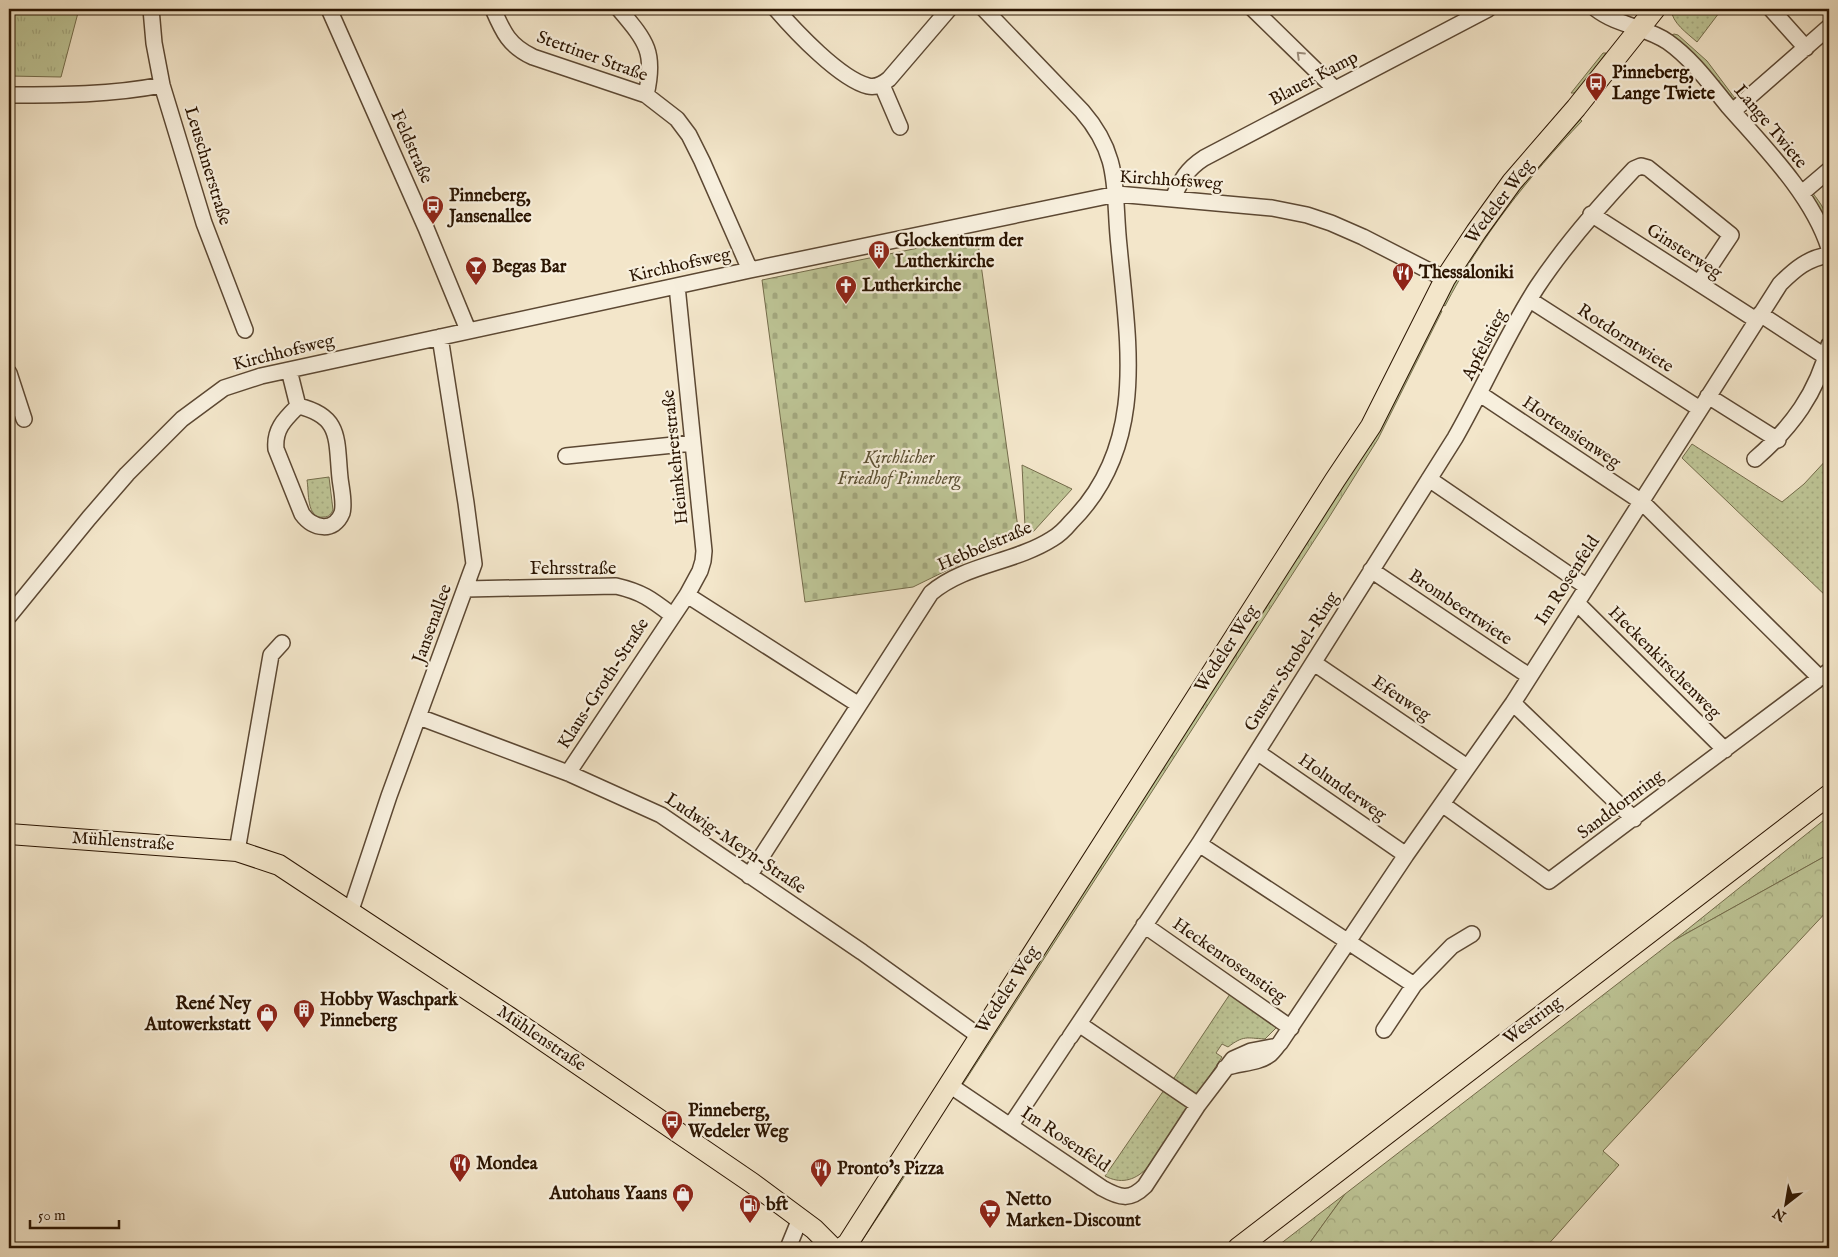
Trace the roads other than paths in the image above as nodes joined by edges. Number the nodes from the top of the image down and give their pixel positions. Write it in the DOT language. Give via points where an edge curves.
graph roads {
  1 [pos="151,9"];
  2 [pos="329,9"];
  3 [pos="493,9"];
  4 [pos="619,9"];
  5 [pos="776,9"];
  6 [pos="949,9"];
  7 [pos="984,9"];
  8 [pos="1253,9"];
  9 [pos="1488,9"];
  10 [pos="1596,9"];
  11 [pos="1654,9"];
  12 [pos="1771,9"];
  13 [pos="1829,27"];
  14 [pos="1639,30"];
  15 [pos="1806,48"];
  16 [pos="162,85"];
  17 [pos="882,85"];
  18 [pos="1335,89"];
  19 [pos="9,95"];
  20 [pos="646,95"];
  21 [pos="1733,112"];
  22 [pos="900,127"];
  23 [pos="1829,170"];
  24 [pos="1802,193"];
  25 [pos="1117,194"];
  26 [pos="1173,198"];
  27 [pos="1591,214"];
  28 [pos="1829,248"];
  29 [pos="1829,255"];
  30 [pos="750,270"];
  31 [pos="1445,279"];
  32 [pos="1699,283"];
  33 [pos="677,286"];
  34 [pos="1530,300"];
  35 [pos="1758,317"];
  36 [pos="245,330"];
  37 [pos="468,330"];
  38 [pos="440,337"];
  39 [pos="1828,351"];
  40 [pos="290,370"];
  41 [pos="9,373"];
  42 [pos="1480,394"];
  43 [pos="1708,396"];
  44 [pos="298,406"];
  45 [pos="1700,410"];
  46 [pos="24,419"];
  47 [pos="1778,440"];
  48 [pos="693,443"];
  49 [pos="566,456"];
  50 [pos="1755,459"];
  51 [pos="1429,479"];
  52 [pos="1642,502"];
  53 [pos="1371,570"];
  54 [pos="1587,587"];
  55 [pos="466,590"];
  56 [pos="687,595"];
  57 [pos="1577,603"];
  58 [pos="672,615"];
  59 [pos="9,616"];
  60 [pos="282,643"];
  61 [pos="1314,663"];
  62 [pos="1825,674"];
  63 [pos="1529,676"];
  64 [pos="1513,703"];
  65 [pos="859,705"];
  66 [pos="419,717"];
  67 [pos="1726,750"];
  68 [pos="1257,752"];
  69 [pos="1467,767"];
  70 [pos="568,773"];
  71 [pos="1829,795"];
  72 [pos="1442,804"];
  73 [pos="1634,820"];
  74 [pos="9,834"];
  75 [pos="1199,844"];
  76 [pos="237,851"];
  77 [pos="1406,855"];
  78 [pos="749,876"];
  79 [pos="350,913"];
  80 [pos="1144,925"];
  81 [pos="1472,934"];
  82 [pos="1348,943"];
  83 [pos="1414,985"];
  84 [pos="1079,1024"];
  85 [pos="1292,1028"];
  86 [pos="1384,1030"];
  87 [pos="978,1036"];
  88 [pos="948,1084"];
  89 [pos="1198,1105"];
  90 [pos="1010,1125"];
  91 [pos="797,1226"];
  92 [pos="788,1248"];
  93 [pos="833,1248"];
  94 [pos="842,1248"];
  95 [pos="1238,1248"];
  1 -- 16 [label="street, Leuschnerstraße"];
  2 -- 37 [label="street, Feldstraße"];
  3 -- 20 [label="street, Stettiner Straße" via="508,40 520,51"];
  4 -- 20 [label="street" via="643,38 649,55 651,75"];
  5 -- 17 [label="street" via="816,51 854,80 870,86"];
  6 -- 17 [label="street"];
  7 -- 25 [label="street, Hebbelstraße" via="1092,124 1104,142"];
  18 -- 8 [label="street, one-way"];
  9 -- 18 [label="street, Blauer Kamp"];
  10 -- 14 [label="street, Lange Twiete"];
  11 -- 14 [label="main road"];
  12 -- 15 [label="street"];
  13 -- 15 [label="street"];
  14 -- 21 [label="street, Lange Twiete" via="1668,42"];
  14 -- 31 [label="main road, Wedeler Weg" via="1512,182"];
  15 -- 21 [label="street"];
  16 -- 19 [label="street" via="97,94"];
  16 -- 36 [label="street, Leuschnerstraße" via="204,223"];
  17 -- 22 [label="street"];
  18 -- 26 [label="street, Blauer Kamp" via="1194,164 1181,180"];
  20 -- 30 [label="street, Stettiner Straße" via="677,119 689,135"];
  21 -- 24 [label="street, Lange Twiete"];
  23 -- 24 [label="street"];
  24 -- 28 [label="street, Lange Twiete" via="1824,231"];
  25 -- 26 [label="street, Kirchhofsweg"];
  25 -- 30 [label="street, Kirchhofsweg"];
  25 -- 65 [label="street, Hebbelstraße" via="1118,243 1128,330 1128,402 1122,433 1109,469 1084,509 1053,539 960,576 931,593"];
  26 -- 31 [label="street, Kirchhofsweg" via="1272,208 1331,222"];
  27 -- 32 [label="street, Ginsterweg"];
  27 -- 32 [label="street, Apfelstieg" via="1634,169 1648,168 1731,235"];
  27 -- 34 [label="street, Apfelstieg"];
  29 -- 35 [label="street, Im Rosenfeld" via="1810,260 1795,269 1780,284"];
  30 -- 33 [label="street, Kirchhofsweg"];
  31 -- 87 [label="main road, Wedeler Weg" via="1371,426"];
  32 -- 35 [label="street, Ginsterweg"];
  33 -- 37 [label="street, Kirchhofsweg"];
  33 -- 48 [label="street, Heimkehrerstraße"];
  34 -- 42 [label="street, Apfelstieg"];
  34 -- 45 [label="street, Rotdorntwiete"];
  35 -- 39 [label="street, Ginsterweg"];
  35 -- 43 [label="street, Im Rosenfeld"];
  37 -- 38 [label="street, Kirchhofsweg"];
  38 -- 40 [label="street, Kirchhofsweg"];
  38 -- 55 [label="street, Jansenallee" via="474,564"];
  39 -- 47 [label="street" via="1815,387"];
  40 -- 44 [label="street"];
  40 -- 59 [label="street, Kirchhofsweg" via="224,388 182,420 127,474"];
  41 -- 46 [label="street"];
  42 -- 51 [label="street, Apfelstieg"];
  42 -- 52 [label="street, Hortensienweg"];
  43 -- 45 [label="street, Im Rosenfeld"];
  43 -- 47 [label="street"];
  44 -- 44 [label="street" via="322,414 335,431 343,509 336,522 324,527 308,522 302,514 276,449 278,429"];
  45 -- 52 [label="street, Im Rosenfeld"];
  47 -- 50 [label="street"];
  48 -- 49 [label="street"];
  48 -- 56 [label="street, Heimkehrerstraße" via="704,557"];
  51 -- 53 [label="street, Gustav-Strobel-Ring"];
  51 -- 54 [label="street"];
  52 -- 54 [label="street, Im Rosenfeld"];
  52 -- 62 [label="street, Sanddornring"];
  53 -- 61 [label="street, Gustav-Strobel-Ring"];
  53 -- 63 [label="street, Brombeertwiete"];
  54 -- 57 [label="street, Im Rosenfeld"];
  55 -- 58 [label="street, Fehrsstraße" via="616,586 635,590"];
  55 -- 66 [label="street, Jansenallee"];
  56 -- 58 [label="street, Heimkehrerstraße"];
  56 -- 65 [label="street"];
  57 -- 63 [label="street, Im Rosenfeld"];
  57 -- 67 [label="street, Heckenkirschenweg"];
  58 -- 70 [label="street, Klaus-Groth-Straße"];
  60 -- 76 [label="street" via="271,655"];
  61 -- 68 [label="street, Gustav-Strobel-Ring"];
  61 -- 69 [label="street, Efeuweg"];
  62 -- 67 [label="street, Sanddornring"];
  63 -- 64 [label="street, Im Rosenfeld"];
  64 -- 69 [label="street, Im Rosenfeld"];
  64 -- 73 [label="street"];
  65 -- 78 [label="street, Hebbelstraße"];
  66 -- 70 [label="street, Ludwig-Meyn-Straße"];
  66 -- 79 [label="street, Jansenallee"];
  67 -- 73 [label="street, Sanddornring"];
  68 -- 75 [label="street, Gustav-Strobel-Ring"];
  68 -- 77 [label="street, Holunderweg"];
  69 -- 72 [label="street, Im Rosenfeld"];
  70 -- 78 [label="street, Ludwig-Meyn-Straße" via="661,815"];
  71 -- 95 [label="main road, Westring"];
  72 -- 73 [label="street, Sanddornring" via="1550,882"];
  72 -- 77 [label="street, Im Rosenfeld"];
  74 -- 76 [label="main road, Mühlenstraße"];
  75 -- 80 [label="street, Gustav-Strobel-Ring"];
  75 -- 82 [label="street"];
  76 -- 79 [label="main road, Mühlenstraße" via="279,865"];
  77 -- 82 [label="street, Im Rosenfeld"];
  78 -- 87 [label="street, Ludwig-Meyn-Straße"];
  79 -- 93 [label="main road, Mühlenstraße" via="539,1037 792,1211"];
  80 -- 84 [label="street, Gustav-Strobel-Ring"];
  80 -- 85 [label="street, Heckenrosenstieg"];
  81 -- 83 [label="street" via="1452,946"];
  82 -- 83 [label="street"];
  82 -- 85 [label="street, Im Rosenfeld"];
  83 -- 86 [label="street"];
  84 -- 89 [label="street"];
  84 -- 90 [label="street, Gustav-Strobel-Ring"];
  85 -- 89 [label="street, Im Rosenfeld" via="1280,1043 1233,1059"];
  87 -- 88 [label="main road, Wedeler Weg"];
  88 -- 90 [label="street, Im Rosenfeld"];
  88 -- 94 [label="main road, Wedeler Weg"];
  89 -- 90 [label="street, Im Rosenfeld" via="1145,1186 1137,1194 1125,1197 1102,1188"];
  91 -- 92 [label="street"];
}
